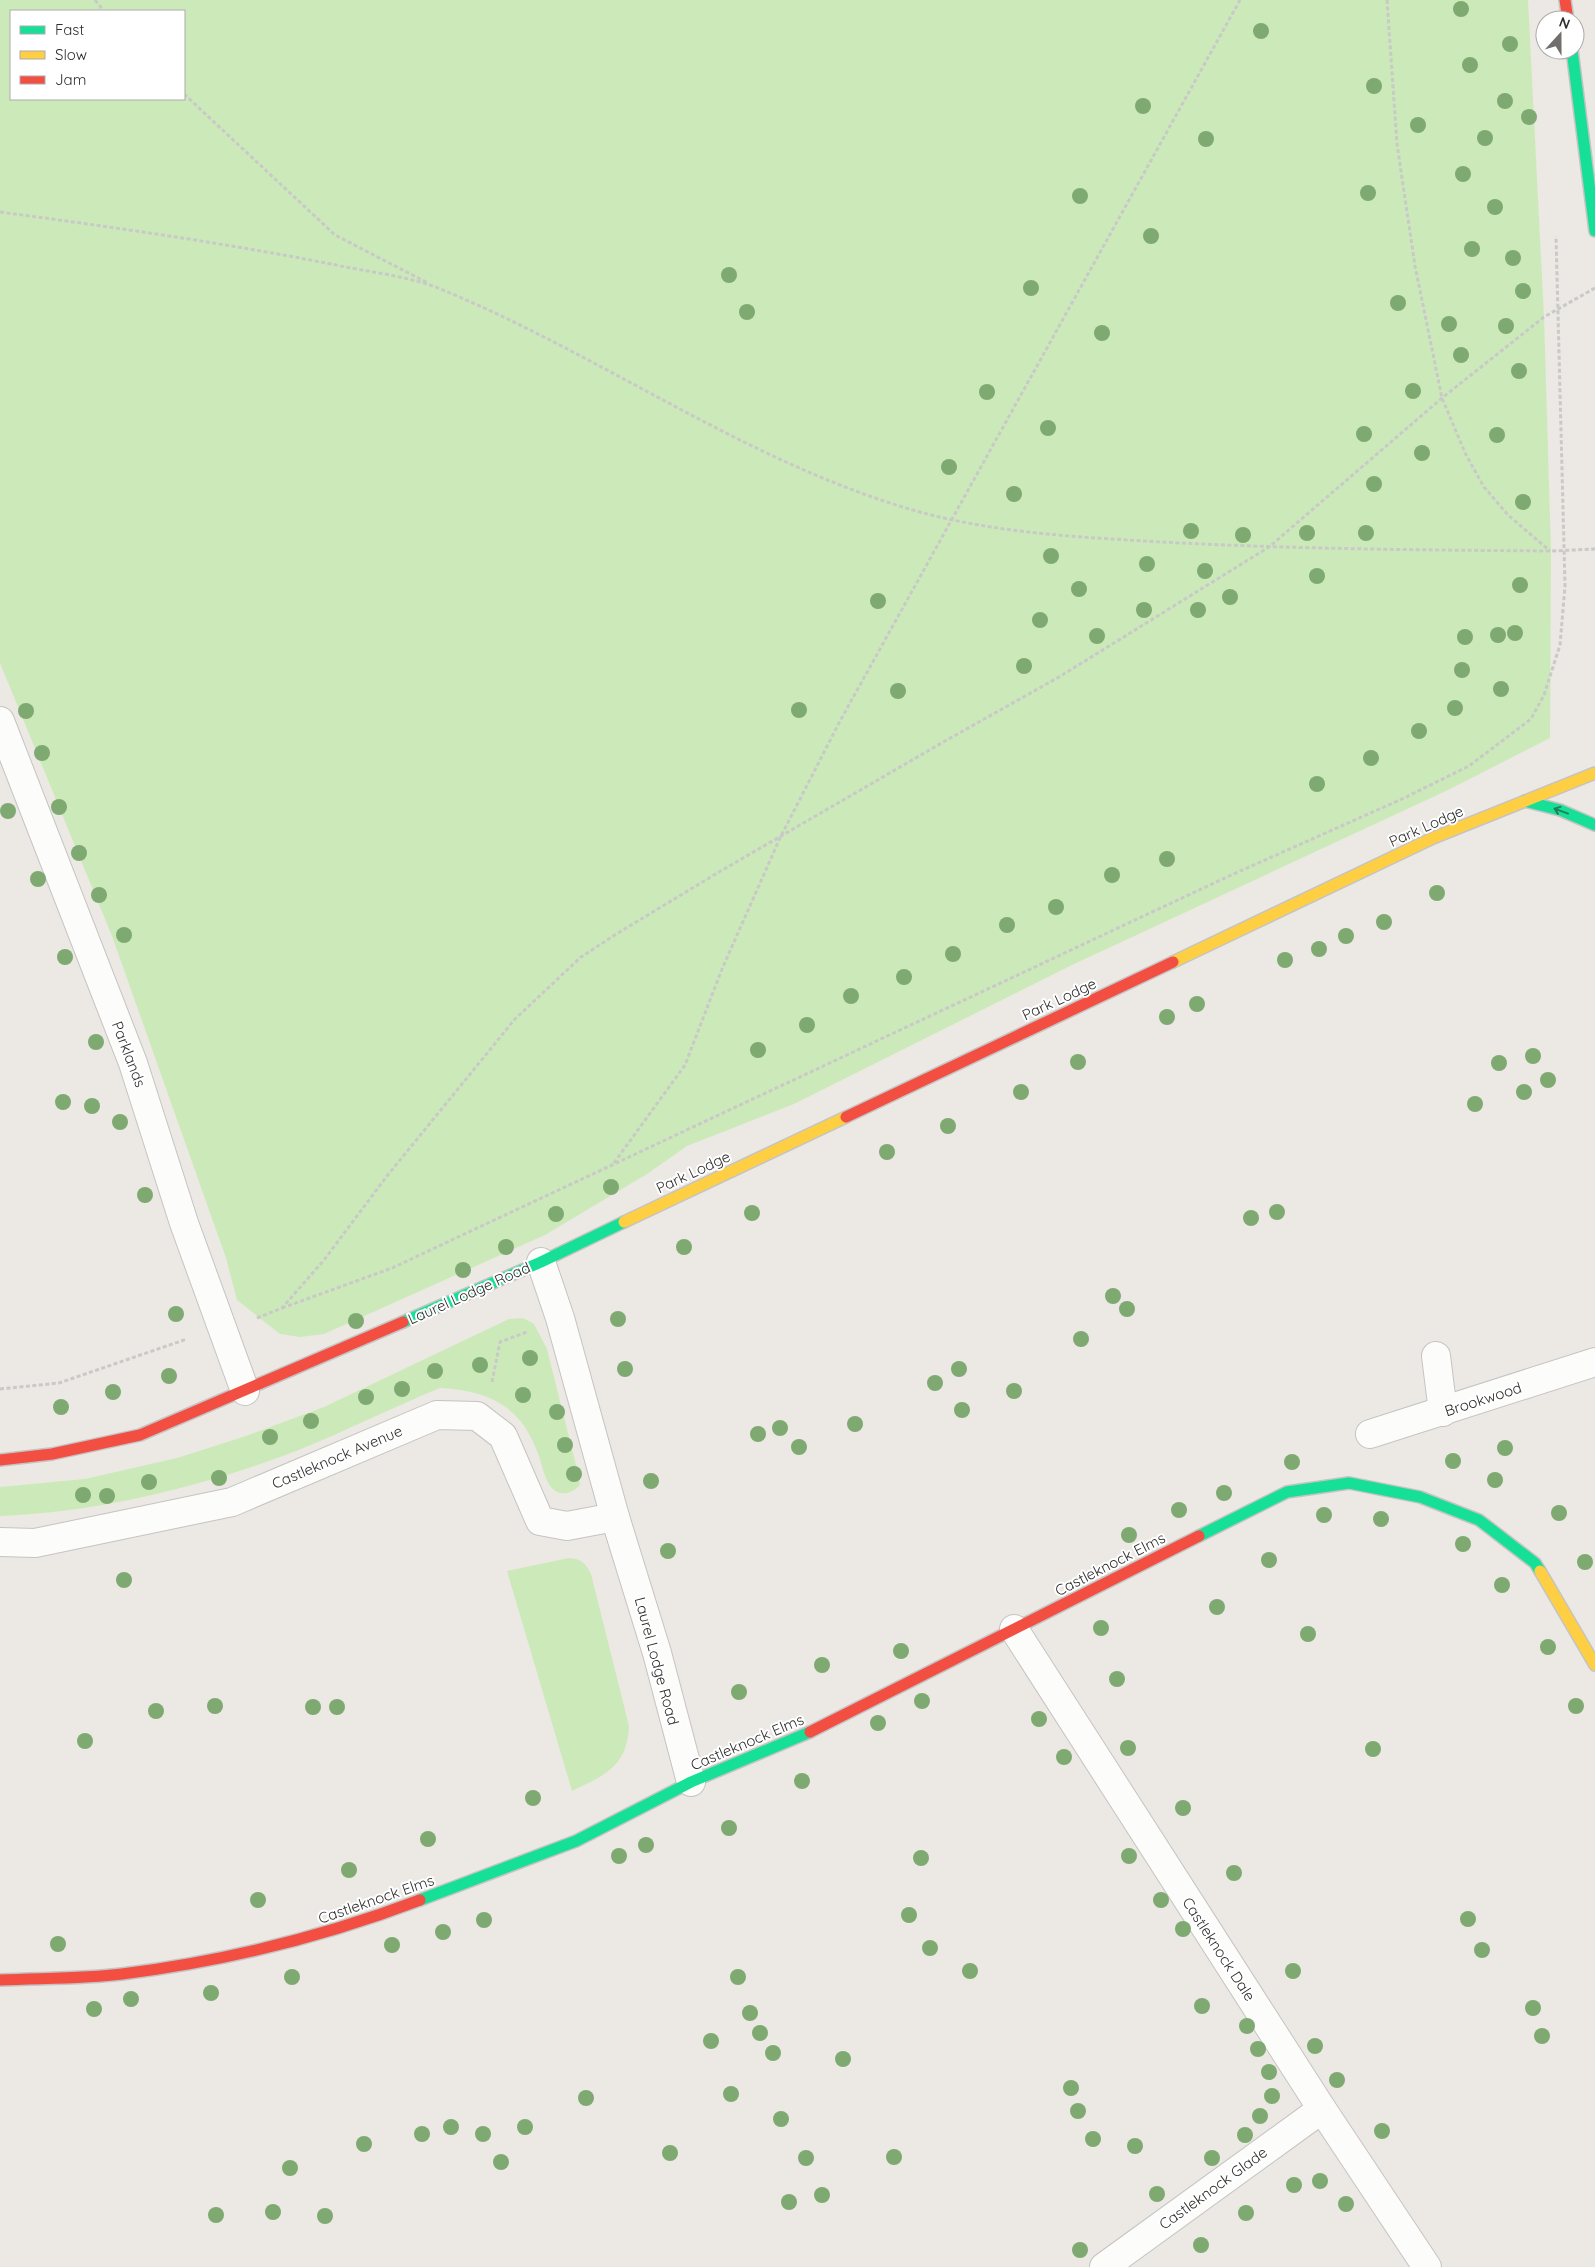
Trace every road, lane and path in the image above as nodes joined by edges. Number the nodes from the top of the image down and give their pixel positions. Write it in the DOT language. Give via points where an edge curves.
graph roads {
  1 [pos="95,0"];
  2 [pos="1240,0"];
  3 [pos="1387,0"];
  4 [pos="103,10"];
  5 [pos="1573,60"];
  6 [pos="185,95"];
  7 [pos="0,212"];
  8 [pos="1556,229"];
  9 [pos="1595,231"];
  10 [pos="432,285"];
  11 [pos="1595,288"];
  12 [pos="1558,309"];
  13 [pos="1442,398"];
  14 [pos="953,520"];
  15 [pos="1269,547"];
  16 [pos="1595,550"];
  17 [pos="1564,551"];
  18 [pos="1550,552"];
  19 [pos="0,721"];
  20 [pos="1595,773"];
  21 [pos="1525,801"];
  22 [pos="1595,825"];
  23 [pos="780,838"];
  24 [pos="614,1164"];
  25 [pos="541,1262"];
  26 [pos="282,1308"];
  27 [pos="560,1318"];
  28 [pos="223,1327"];
  29 [pos="1436,1356"];
  30 [pos="1595,1362"];
  31 [pos="0,1389"];
  32 [pos="245,1391"];
  33 [pos="1443,1412"];
  34 [pos="477,1416"];
  35 [pos="1370,1434"];
  36 [pos="0,1460"];
  37 [pos="615,1517"];
  38 [pos="0,1542"];
  39 [pos="1014,1629"];
  40 [pos="1595,1665"];
  41 [pos="691,1782"];
  42 [pos="0,1980"];
  43 [pos="1322,2109"];
  44 [pos="1104,2267"];
  45 [pos="1427,2267"];
  1 -- 4 [label="path"];
  2 -- 14 [label="path"];
  3 -- 13 [label="path" via="1397,144 1417,275"];
  5 -- 9 [label="street"];
  6 -- 10 [label="path" via="335,235"];
  7 -- 10 [label="path" via="271,252"];
  8 -- 12 [label="path"];
  10 -- 14 [label="path" via="484,308 802,470 874,498"];
  11 -- 12 [label="path"];
  12 -- 13 [label="path"];
  12 -- 17 [label="path"];
  13 -- 15 [label="path"];
  13 -- 18 [label="path" via="1466,456 1484,487 1508,515"];
  14 -- 15 [label="path" via="1083,538"];
  14 -- 23 [label="path" via="840,721"];
  15 -- 18 [label="path"];
  15 -- 23 [label="path" via="1059,677"];
  16 -- 17 [label="path"];
  17 -- 18 [label="path"];
  17 -- 24 [label="path" via="1560,645 1544,695 1531,719 1469,766"];
  19 -- 28 [label="street, Parklands" via="133,1063 184,1224"];
  20 -- 21 [label="street, Park Lodge"];
  22 -- 21 [label="street, one-way" via="1560,810"];
  21 -- 25 [label="street, Park Lodge" via="1433,838"];
  23 -- 24 [label="path" via="722,969 685,1065"];
  23 -- 26 [label="path" via="589,952 516,1019"];
  24 -- 26 [label="path" via="392,1268"];
  25 -- 27 [label="street, Laurel Lodge Road"];
  25 -- 32 [label="street, Laurel Lodge Road"];
  26 -- 28 [label="path"];
  27 -- 34 [label="path" via="500,1342 488,1396"];
  27 -- 37 [label="street, Laurel Lodge Road"];
  28 -- 31 [label="path" via="59,1383"];
  28 -- 32 [label="street, Parklands"];
  29 -- 33 [label="street"];
  30 -- 33 [label="street, Brookwood"];
  32 -- 36 [label="street, Laurel Lodge Road" via="140,1434 52,1454"];
  33 -- 35 [label="street, Brookwood"];
  34 -- 37 [label="street" via="503,1436 540,1521 567,1526"];
  34 -- 38 [label="street, Castleknock Avenue" via="437,1415 232,1502 35,1543"];
  37 -- 41 [label="street, Laurel Lodge Road" via="657,1653"];
  39 -- 40 [label="street, Castleknock Elms" via="1287,1492 1350,1483 1420,1497 1479,1520 1535,1563"];
  39 -- 41 [label="street, Castleknock Elms" via="789,1743"];
  39 -- 43 [label="street, Castleknock Dale"];
  41 -- 42 [label="street, Castleknock Elms" via="576,1841 354,1925 260,1951 192,1964 121,1974"];
  43 -- 44 [label="street, Castleknock Glade"];
  43 -- 45 [label="street, Castleknock Dale"];
}
